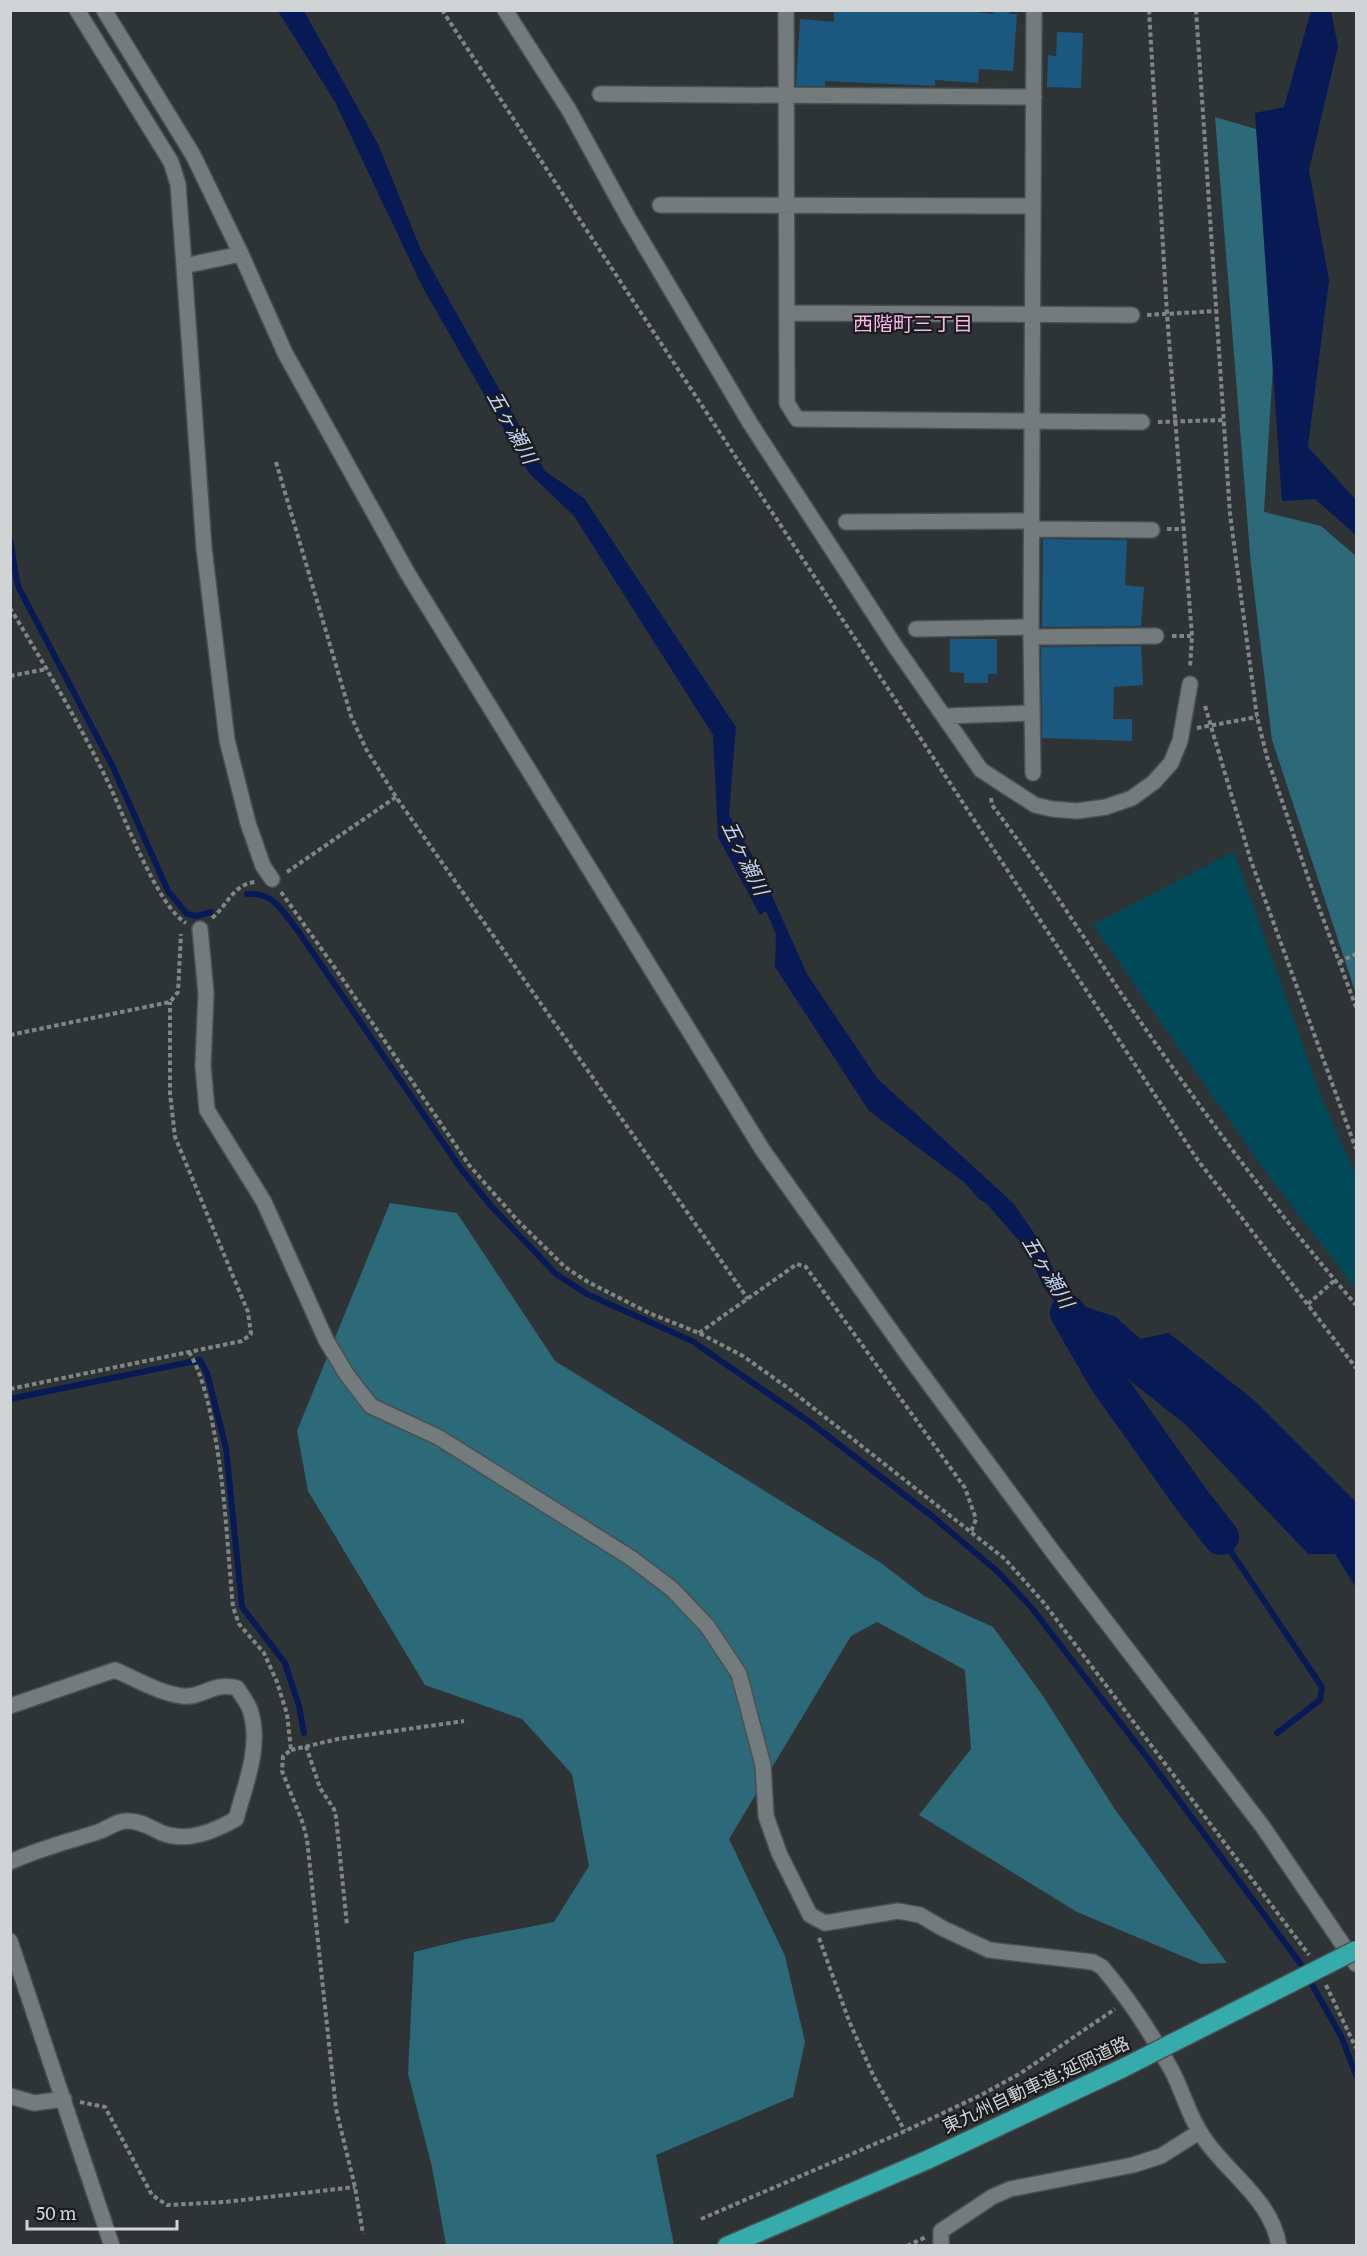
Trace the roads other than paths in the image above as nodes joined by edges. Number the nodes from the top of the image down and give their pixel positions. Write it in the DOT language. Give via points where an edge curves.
graph roads {
  1 [pos="77,10"];
  2 [pos="104,10"];
  3 [pos="505,10"];
  4 [pos="786,10"];
  5 [pos="1035,10"];
  6 [pos="600,94"];
  7 [pos="786,95"];
  8 [pos="1034,97"];
  9 [pos="786,204"];
  10 [pos="660,205"];
  11 [pos="1033,206"];
  12 [pos="241,254"];
  13 [pos="184,266"];
  14 [pos="787,313"];
  15 [pos="1033,314"];
  16 [pos="1132,315"];
  17 [pos="1032,421"];
  18 [pos="1142,422"];
  19 [pos="846,522"];
  20 [pos="1032,525"];
  21 [pos="1152,530"];
  22 [pos="916,629"];
  23 [pos="1031,632"];
  24 [pos="1156,636"];
  25 [pos="1193,679"];
  26 [pos="1031,713"];
  27 [pos="946,716"];
  28 [pos="1033,773"];
  29 [pos="272,879"];
  30 [pos="200,928"];
  31 [pos="10,1706"];
  32 [pos="10,1862"];
  33 [pos="10,1941"];
  34 [pos="1356,1950"];
  35 [pos="1356,1964"];
  36 [pos="10,2096"];
  37 [pos="64,2099"];
  38 [pos="1199,2132"];
  39 [pos="112,2246"];
  40 [pos="727,2246"];
  41 [pos="941,2246"];
  42 [pos="1279,2246"];
  1 -- 13 [label="street" via="171,162 178,184"];
  2 -- 12 [label="street" via="193,155"];
  3 -- 27 [label="street" via="569,110 750,423 895,646"];
  4 -- 7 [label="street"];
  5 -- 8 [label="street"];
  6 -- 7 [label="street"];
  7 -- 8 [label="street"];
  7 -- 9 [label="street"];
  8 -- 11 [label="street"];
  9 -- 10 [label="street"];
  9 -- 11 [label="street"];
  9 -- 14 [label="street"];
  11 -- 15 [label="street"];
  12 -- 13 [label="street"];
  12 -- 35 [label="street" via="285,353 408,574 762,1149 1053,1552 1263,1827"];
  13 -- 29 [label="street" via="204,548 227,740 248,823 263,866"];
  14 -- 15 [label="street"];
  14 -- 17 [label="street" via="787,403 797,419"];
  15 -- 16 [label="street"];
  15 -- 17 [label="street"];
  17 -- 18 [label="street"];
  17 -- 20 [label="street"];
  19 -- 20 [label="street"];
  20 -- 21 [label="street"];
  20 -- 23 [label="street"];
  22 -- 23 [label="street"];
  23 -- 24 [label="street"];
  23 -- 26 [label="street"];
  25 -- 27 [label="street" via="1180,741 1171,763 1154,783 1132,798 1106,807 1077,811 1035,805 981,770"];
  26 -- 27 [label="street"];
  26 -- 28 [label="street"];
  30 -- 38 [label="street" via="206,993 202,1066 207,1110 264,1202 346,1376 371,1406 438,1437 631,1558 672,1589 708,1627 739,1674 763,1765 766,1816 779,1853 810,1915 825,1923 898,1911 920,1916 989,1950 1093,1962 1102,1967 1148,2030"];
  31 -- 32 [label="street" via="116,1670 184,1697 226,1684 237,1688 251,1710 255,1733 237,1819 186,1838 125,1820"];
  33 -- 37 [label="street"];
  34 -- 40 [label="highway, 東九州自動車道;延岡道路, bridge" via="1123,2068 927,2160"];
  36 -- 37 [label="street" via="34,2103"];
  37 -- 39 [label="street"];
  38 -- 41 [label="street" via="1161,2156 1133,2165 1010,2189 940,2231"];
  38 -- 42 [label="street" via="1253,2193 1268,2215"];
}
